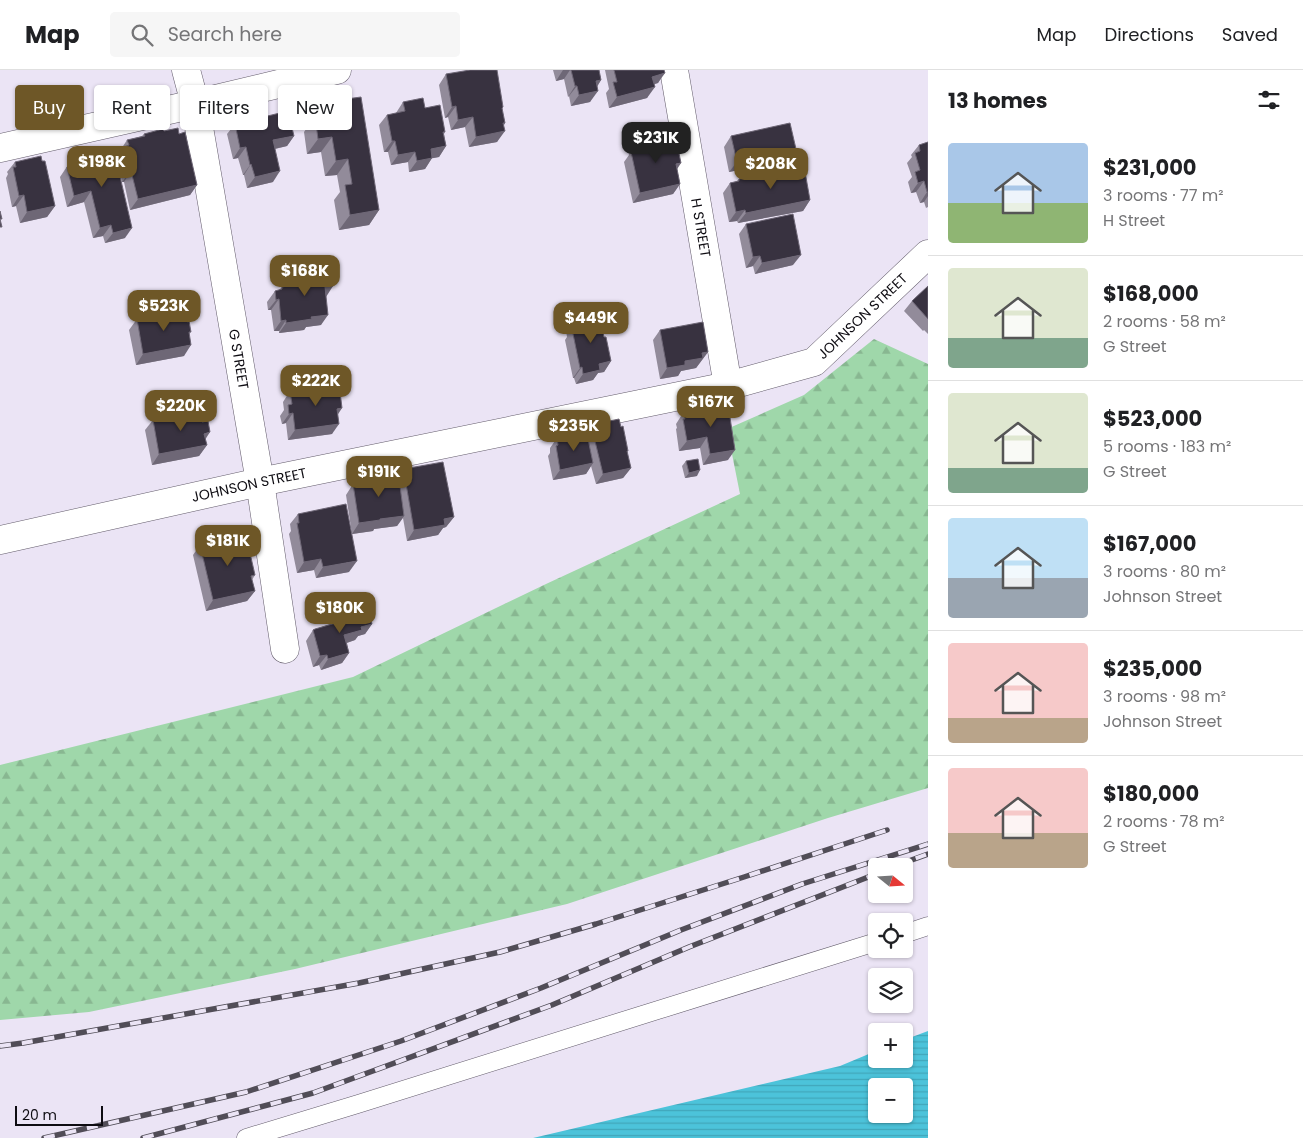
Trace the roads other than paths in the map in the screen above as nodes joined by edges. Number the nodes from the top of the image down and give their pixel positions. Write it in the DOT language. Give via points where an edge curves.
graph roads {
  1 [pos="186,70"];
  2 [pos="337,70"];
  3 [pos="674,70"];
  4 [pos="190,85"];
  5 [pos="268,87"];
  6 [pos="180,107"];
  7 [pos="199,130"];
  8 [pos="0,148"];
  9 [pos="928,254"];
  10 [pos="728,386"];
  11 [pos="260,482"];
  12 [pos="0,540"];
  13 [pos="285,649"];
  14 [pos="928,926"];
  15 [pos="913,931"];
  16 [pos="868,944"];
  17 [pos="246,1138"];
  1 -- 4 [label="street, G STREET"];
  2 -- 5 [label="street"];
  3 -- 10 [label="street, H STREET"];
  6 -- 8 [label="street"];
  7 -- 11 [label="street, G STREET"];
  9 -- 10 [label="street, JOHNSON STREET" via="814,362"];
  10 -- 11 [label="street, JOHNSON STREET"];
  11 -- 12 [label="street, JOHNSON STREET"];
  11 -- 13 [label="street, G STREET"];
  14 -- 15 [label="lane"];
  16 -- 17 [label="lane"];
}
